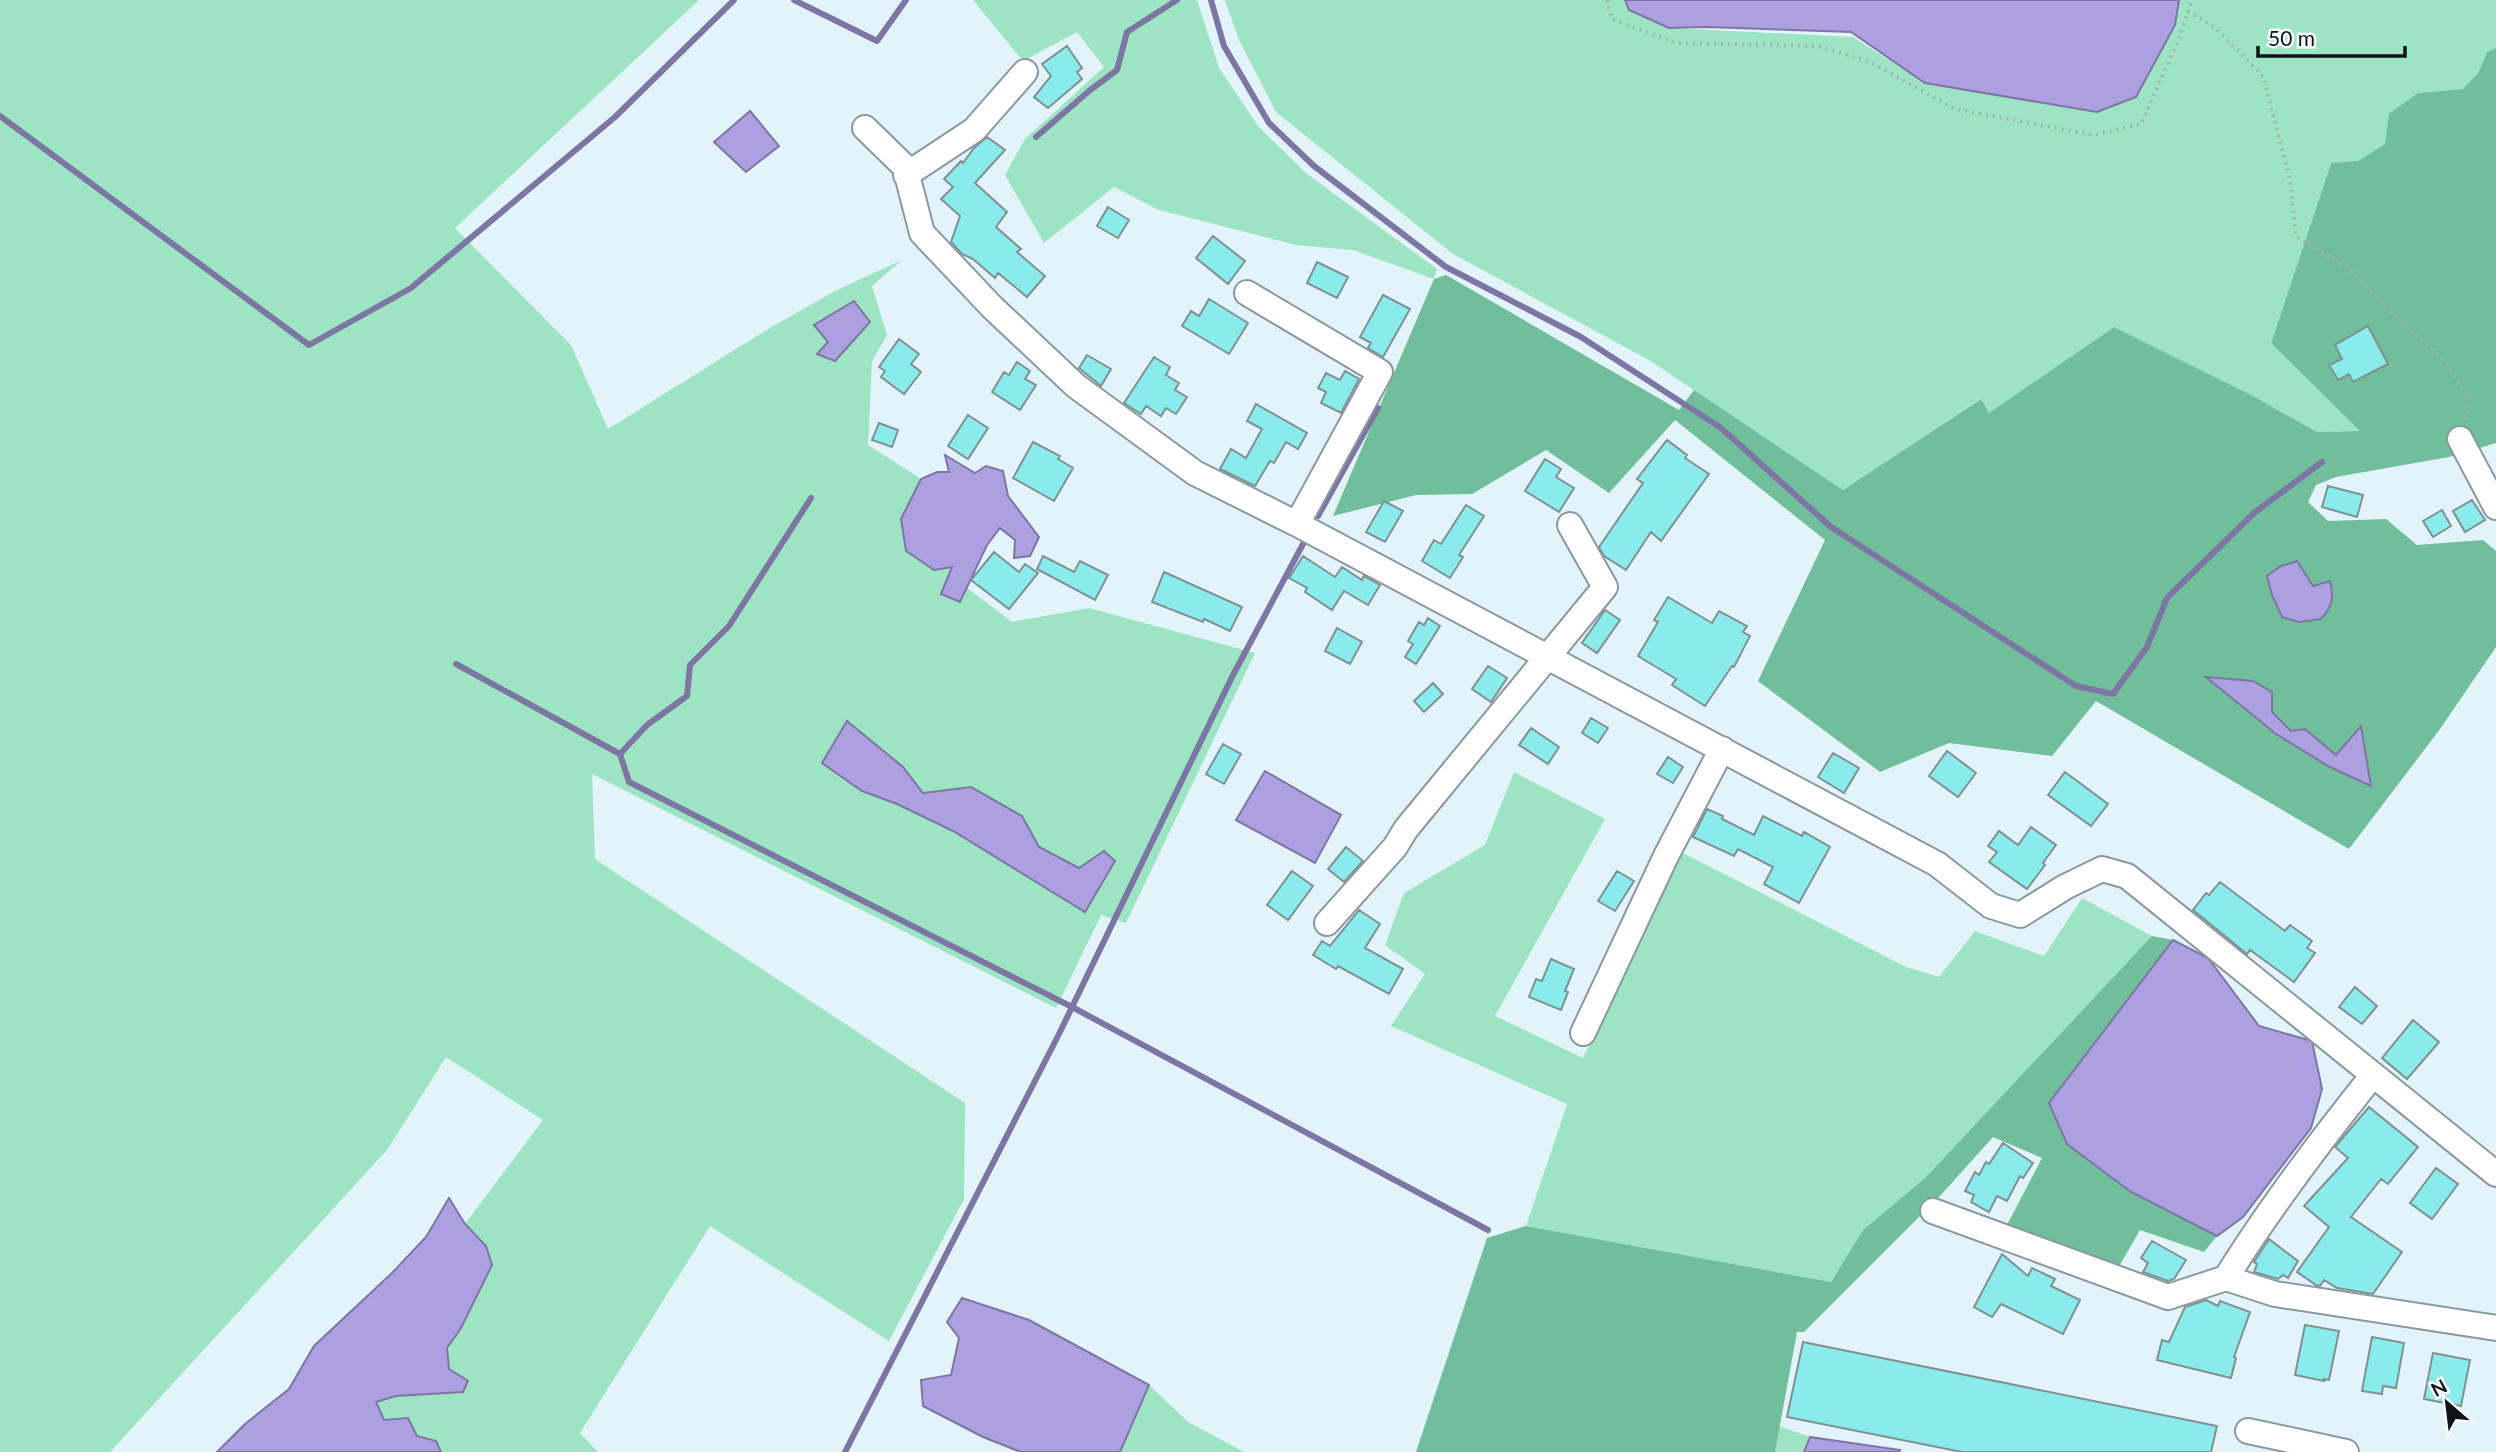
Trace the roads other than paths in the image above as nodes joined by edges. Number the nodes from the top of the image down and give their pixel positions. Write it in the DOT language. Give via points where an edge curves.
graph roads {
  1 [pos="1025,72"];
  2 [pos="865,128"];
  3 [pos="906,175"];
  4 [pos="1247,293"];
  5 [pos="2460,439"];
  6 [pos="2496,507"];
  7 [pos="1297,524"];
  8 [pos="1570,525"];
  9 [pos="1549,658"];
  10 [pos="1722,749"];
  11 [pos="1327,923"];
  12 [pos="1583,1032"];
  13 [pos="2373,1075"];
  14 [pos="2496,1174"];
  15 [pos="1933,1211"];
  16 [pos="2226,1278"];
  17 [pos="2496,1328"];
  18 [pos="2248,1431"];
  19 [pos="2346,1452"];
  1 -- 3 [label="street" via="974,130"];
  2 -- 3 [label="street" via="905,167"];
  3 -- 7 [label="street" via="922,233 1076,386 1195,472"];
  4 -- 7 [label="street" via="1380,372"];
  5 -- 6 [label="street"];
  7 -- 9 [label="street"];
  8 -- 9 [label="street" via="1605,587"];
  9 -- 10 [label="street"];
  9 -- 11 [label="street"];
  10 -- 12 [label="street"];
  10 -- 13 [label="street" via="1937,864 1991,906 2020,915 2102,869 2127,876"];
  13 -- 14 [label="street"];
  13 -- 16 [label="street" via="2323,1137"];
  15 -- 16 [label="street" via="2168,1297"];
  16 -- 17 [label="street" via="2275,1294"];
  18 -- 19 [label="street"];
}
